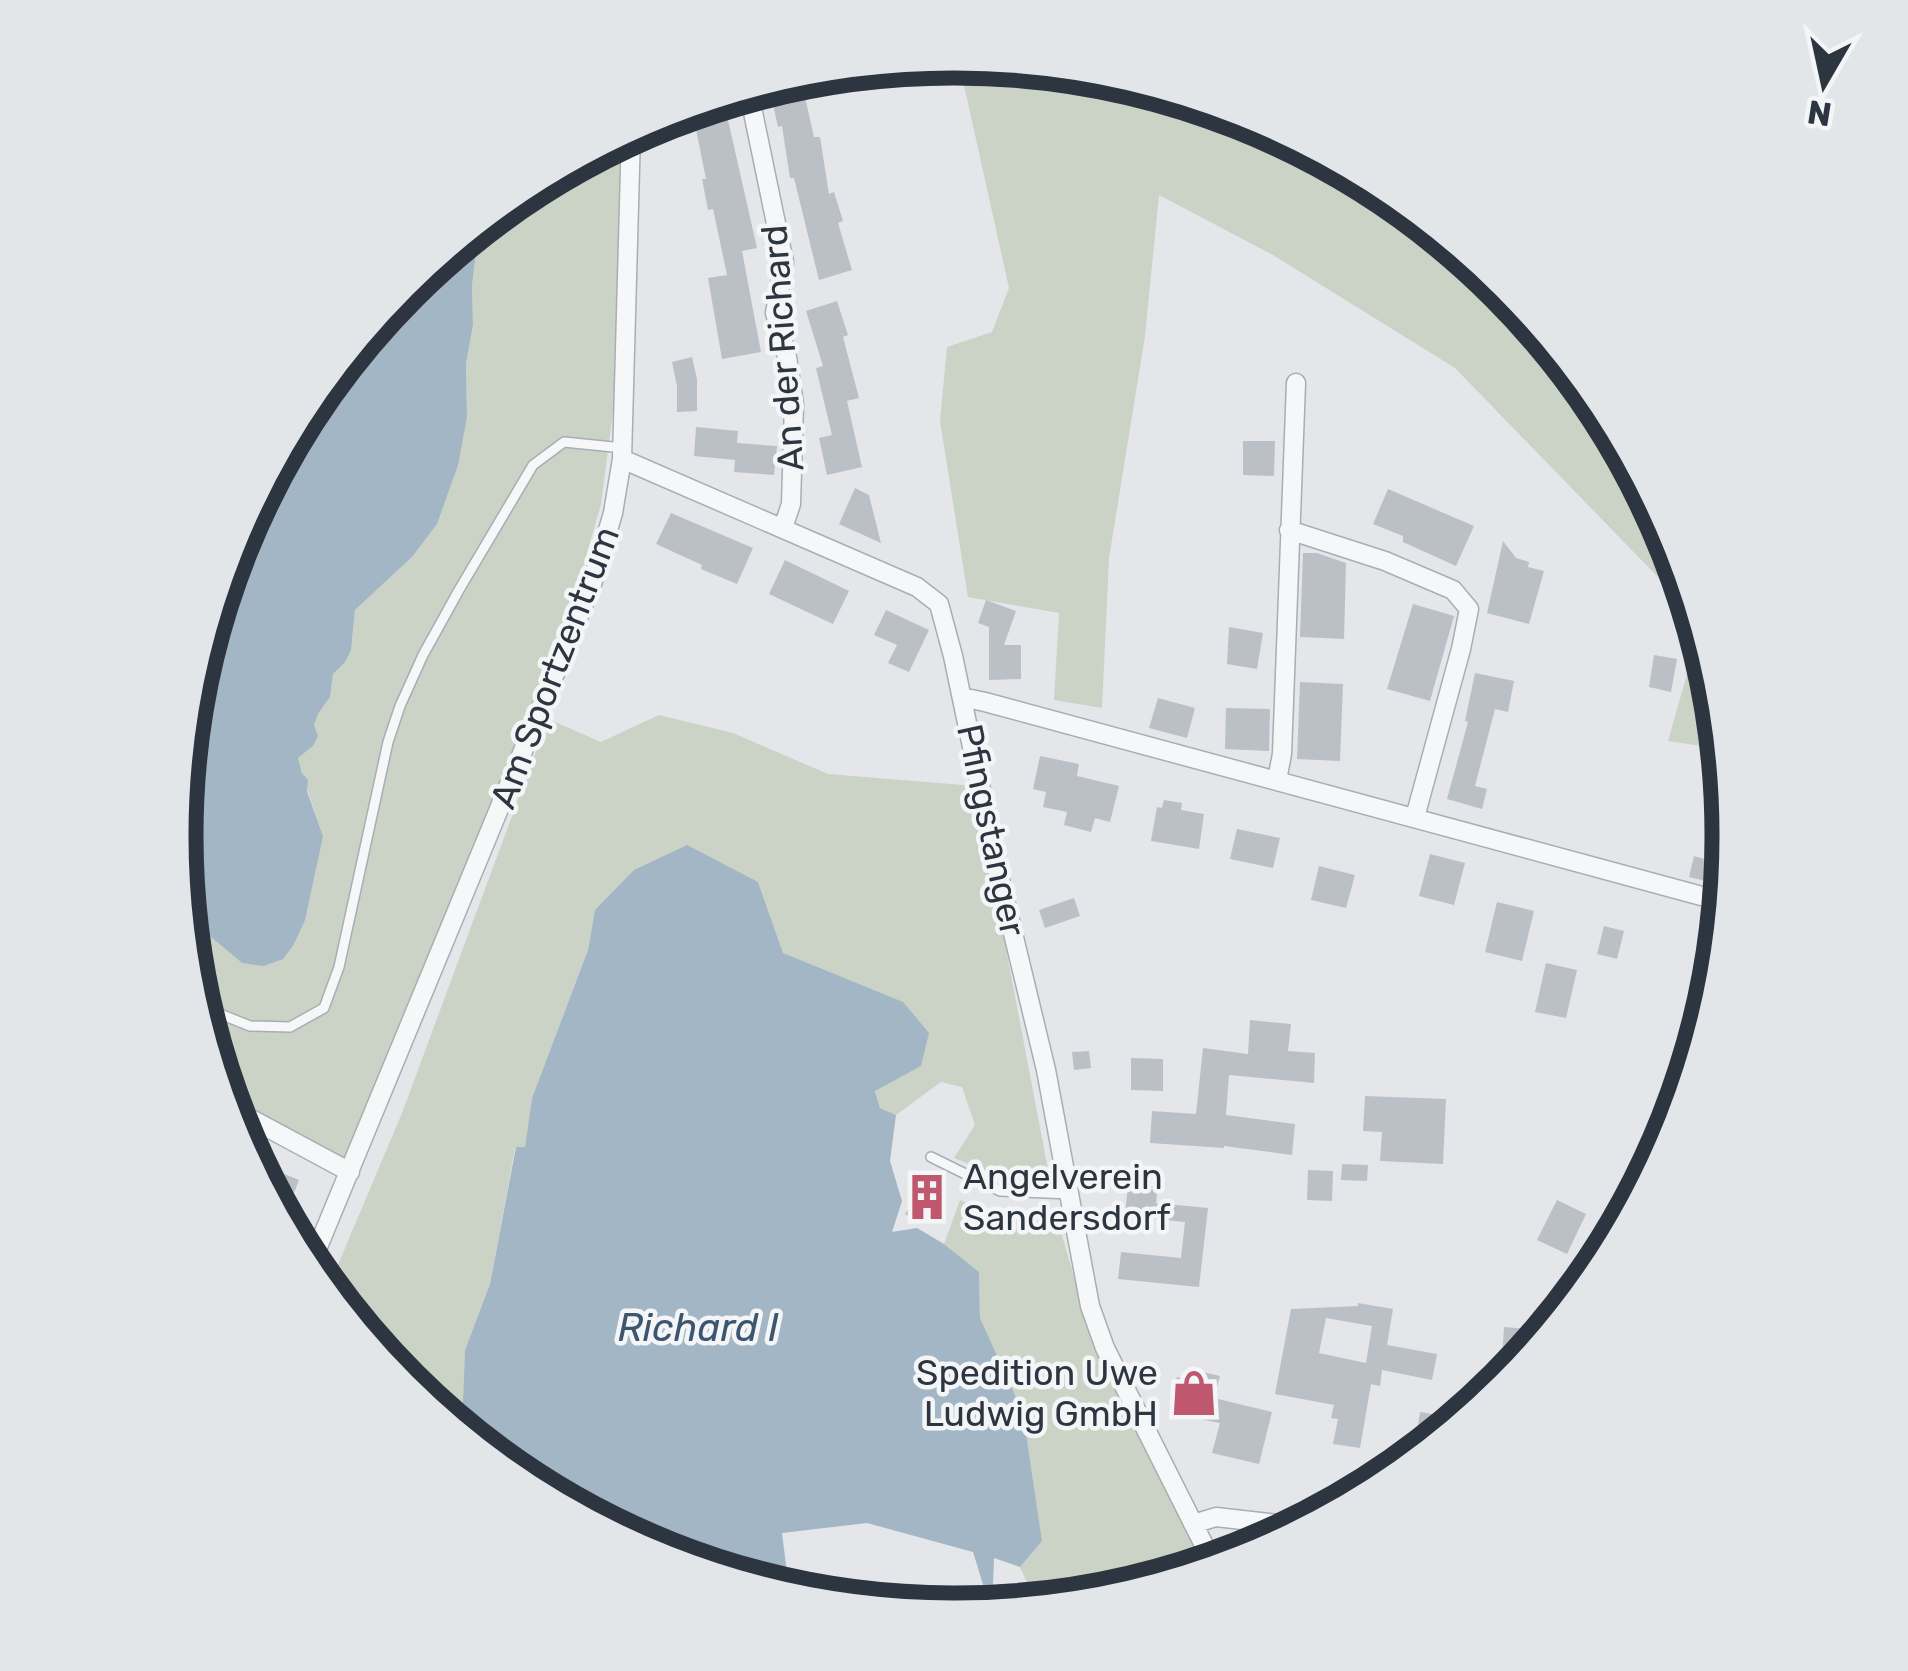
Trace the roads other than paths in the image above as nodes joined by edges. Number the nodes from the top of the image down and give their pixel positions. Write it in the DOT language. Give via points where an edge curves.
graph roads {
  1 [pos="752,106"];
  2 [pos="630,151"];
  3 [pos="1296,383"];
  4 [pos="622,454"];
  5 [pos="783,528"];
  6 [pos="1289,530"];
  7 [pos="964,701"];
  8 [pos="1277,780"];
  9 [pos="1415,817"];
  10 [pos="1709,898"];
  11 [pos="218,1013"];
  12 [pos="253,1123"];
  13 [pos="931,1157"];
  14 [pos="350,1172"];
  15 [pos="1071,1194"];
  16 [pos="318,1247"];
  17 [pos="1271,1523"];
  18 [pos="1192,1524"];
  19 [pos="1206,1550"];
  1 -- 5 [label="street, An der Richard" via="784,262 775,313 794,404"];
  2 -- 4 [label="street, Am Sportzentrum"];
  3 -- 6 [label="street"];
  4 -- 5 [label="street, An der Richard"];
  4 -- 11 [label="lane" via="564,442 533,465 423,655 388,742 324,1008 290,1028 250,1026"];
  4 -- 14 [label="street, Am Sportzentrum" via="592,584"];
  5 -- 7 [label="street, An der Richard" via="933,596"];
  6 -- 8 [label="street"];
  6 -- 9 [label="street" via="1453,590 1469,608"];
  7 -- 8 [label="street, Pfingstanger"];
  7 -- 15 [label="street, Pfingstanger"];
  8 -- 9 [label="street, Pfingstanger"];
  9 -- 10 [label="street, Pfingstanger"];
  12 -- 14 [label="street"];
  13 -- 15 [label="lane" via="1000,1191"];
  14 -- 16 [label="street, Am Sportzentrum"];
  15 -- 18 [label="street, Pfingstanger" via="1097,1328"];
  17 -- 18 [label="street" via="1216,1517"];
  18 -- 19 [label="street, Pfingstanger"];
}
